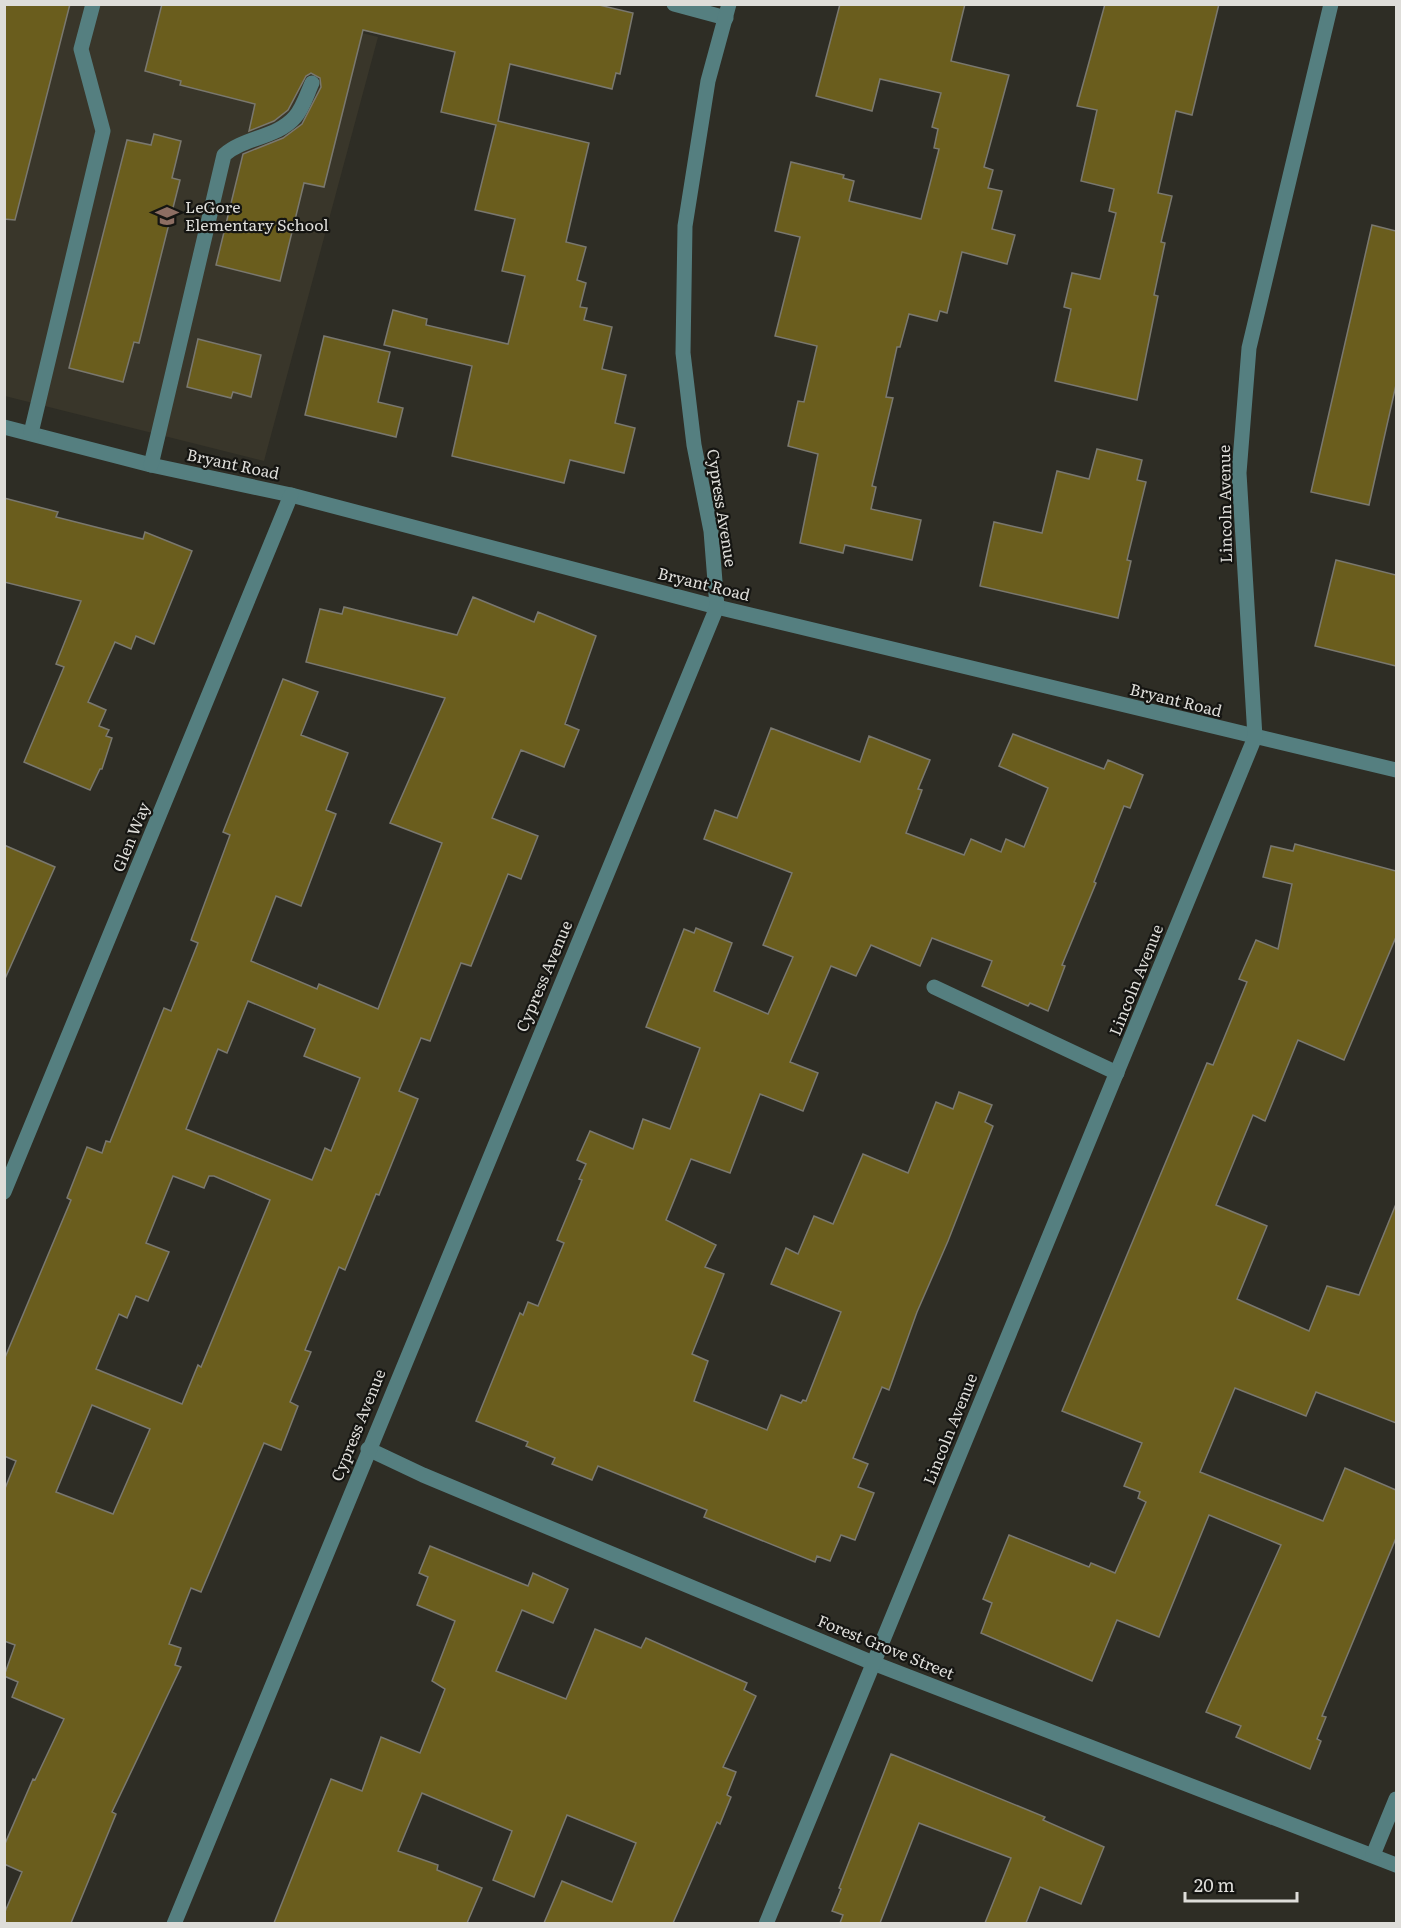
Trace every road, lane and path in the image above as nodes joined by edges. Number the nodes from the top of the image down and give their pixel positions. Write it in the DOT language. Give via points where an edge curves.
graph roads {
  1 [pos="93,4"];
  2 [pos="674,4"];
  3 [pos="1331,4"];
  4 [pos="728,11"];
  5 [pos="312,83"];
  6 [pos="4,427"];
  7 [pos="31,433"];
  8 [pos="151,465"];
  9 [pos="291,495"];
  10 [pos="717,607"];
  11 [pos="1255,737"];
  12 [pos="1396,770"];
  13 [pos="934,987"];
  14 [pos="1117,1072"];
  15 [pos="4,1192"];
  16 [pos="368,1449"];
  17 [pos="873,1663"];
  18 [pos="1396,1799"];
  19 [pos="1374,1855"];
  20 [pos="1396,1865"];
  21 [pos="174,1923"];
  22 [pos="766,1923"];
  1 -- 7 [label="street" via="81,49 103,131"];
  2 -- 4 [label="street"];
  3 -- 11 [label="street, Lincoln Avenue" via="1249,348 1239,473"];
  4 -- 10 [label="street, Cypress Avenue" via="708,81 685,226 683,353 694,445 711,531"];
  5 -- 8 [label="street" via="296,116 284,126 224,155"];
  6 -- 7 [label="street, Bryant Road"];
  7 -- 8 [label="street, Bryant Road"];
  8 -- 9 [label="street, Bryant Road"];
  9 -- 10 [label="street, Bryant Road"];
  9 -- 15 [label="street, Glen Way"];
  10 -- 11 [label="street, Bryant Road"];
  10 -- 16 [label="street, Cypress Avenue"];
  11 -- 12 [label="street, Bryant Road"];
  11 -- 14 [label="street, Lincoln Avenue"];
  13 -- 14 [label="street"];
  14 -- 17 [label="street, Lincoln Avenue"];
  16 -- 17 [label="street, Forest Grove Street"];
  16 -- 21 [label="street, Cypress Avenue"];
  17 -- 19 [label="street, Forest Grove Street"];
  17 -- 22 [label="street, Lincoln Avenue"];
  18 -- 19 [label="street"];
  19 -- 20 [label="street, Forest Grove Street"];
}
